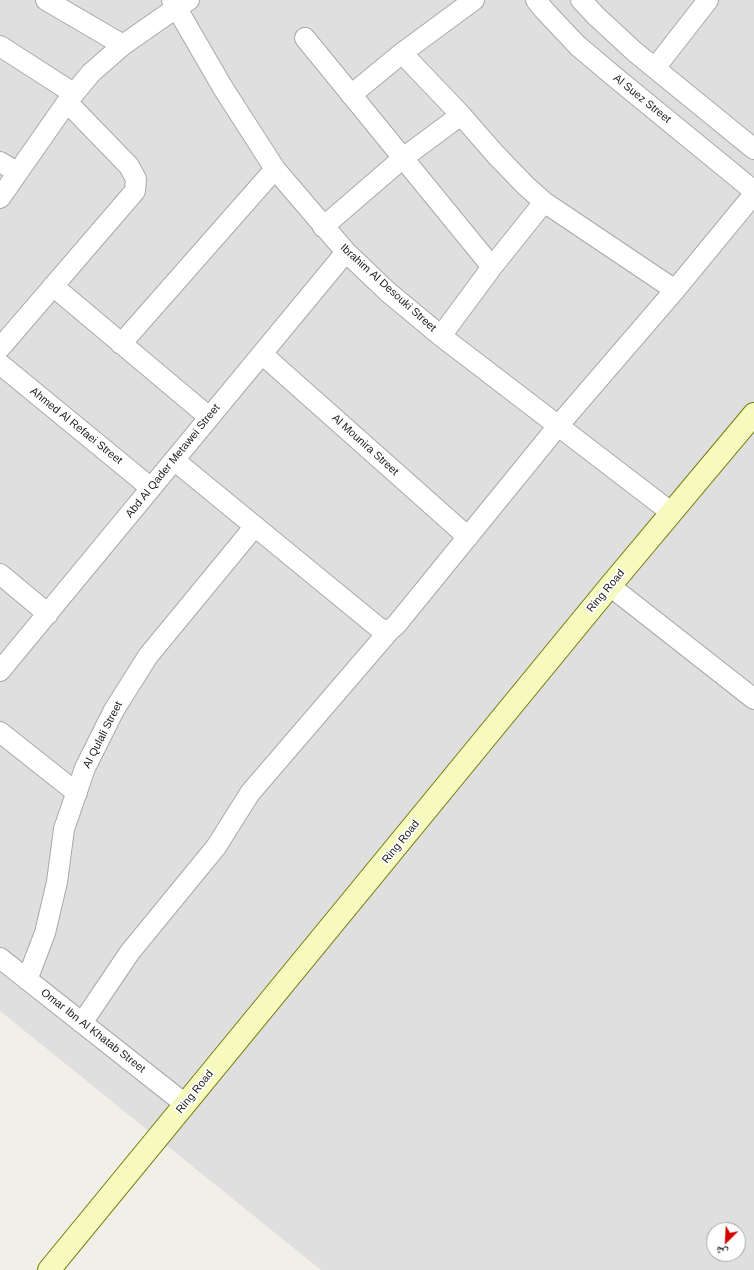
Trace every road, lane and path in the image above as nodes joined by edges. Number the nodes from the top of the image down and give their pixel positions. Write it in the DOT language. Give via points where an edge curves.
graph roads {
  1 [pos="46,0"];
  2 [pos="474,0"];
  3 [pos="536,0"];
  4 [pos="581,0"];
  5 [pos="708,0"];
  6 [pos="179,3"];
  7 [pos="305,38"];
  8 [pos="123,45"];
  9 [pos="0,46"];
  10 [pos="635,52"];
  11 [pos="402,53"];
  12 [pos="655,68"];
  13 [pos="616,78"];
  14 [pos="352,95"];
  15 [pos="70,98"];
  16 [pos="461,115"];
  17 [pos="754,150"];
  18 [pos="403,158"];
  19 [pos="0,162"];
  20 [pos="275,169"];
  21 [pos="17,172"];
  22 [pos="754,192"];
  23 [pos="0,198"];
  24 [pos="544,202"];
  25 [pos="323,226"];
  26 [pos="346,252"];
  27 [pos="492,267"];
  28 [pos="53,286"];
  29 [pos="675,290"];
  30 [pos="441,336"];
  31 [pos="121,344"];
  32 [pos="0,348"];
  33 [pos="262,354"];
  34 [pos="0,364"];
  35 [pos="754,414"];
  36 [pos="209,417"];
  37 [pos="558,426"];
  38 [pos="174,460"];
  39 [pos="151,488"];
  40 [pos="672,513"];
  41 [pos="255,526"];
  42 [pos="468,537"];
  43 [pos="0,574"];
  44 [pos="610,586"];
  45 [pos="48,614"];
  46 [pos="390,630"];
  47 [pos="0,671"];
  48 [pos="754,699"];
  49 [pos="0,732"];
  50 [pos="77,793"];
  51 [pos="0,958"];
  52 [pos="28,980"];
  53 [pos="82,1023"];
  54 [pos="186,1104"];
  55 [pos="49,1270"];
  1 -- 8 [label="street"];
  2 -- 11 [label="street"];
  3 -- 13 [label="street, Al Suez Street" via="578,46"];
  4 -- 10 [label="street"];
  5 -- 12 [label="street"];
  6 -- 8 [label="street"];
  6 -- 20 [label="street, Ibrahim Al Desouki Street" via="223,88"];
  7 -- 14 [label="street"];
  8 -- 15 [label="street" via="91,73"];
  9 -- 15 [label="street"];
  10 -- 12 [label="street"];
  10 -- 13 [label="street"];
  11 -- 14 [label="street"];
  11 -- 16 [label="street"];
  12 -- 17 [label="street"];
  13 -- 22 [label="street, Al Suez Street"];
  14 -- 18 [label="street"];
  15 -- 21 [label="street"];
  15 -- 28 [label="street" via="129,166 136,179 135,191"];
  16 -- 18 [label="street"];
  16 -- 24 [label="street" via="496,155"];
  18 -- 25 [label="street"];
  18 -- 27 [label="street"];
  19 -- 21 [label="street"];
  20 -- 25 [label="street, Ibrahim Al Desouki Street"];
  20 -- 31 [label="street"];
  21 -- 23 [label="street"];
  22 -- 29 [label="street"];
  24 -- 27 [label="street"];
  24 -- 29 [label="street"];
  25 -- 26 [label="street, Ibrahim Al Desouki Street"];
  26 -- 30 [label="street, Ibrahim Al Desouki Street" via="388,292"];
  26 -- 33 [label="street, Abd Al Qader Metawei Street"];
  27 -- 30 [label="street"];
  28 -- 31 [label="street"];
  28 -- 32 [label="street"];
  29 -- 37 [label="street"];
  30 -- 37 [label="street, Ibrahim Al Desouki Street"];
  31 -- 36 [label="street"];
  33 -- 36 [label="street, Abd Al Qader Metawei Street"];
  33 -- 42 [label="street, Al Mounira Street"];
  34 -- 39 [label="street, Ahmed Al Refaei Street"];
  35 -- 40 [label="street, Ring Road"];
  36 -- 38 [label="street, Abd Al Qader Metawei Street"];
  37 -- 40 [label="street, Ibrahim Al Desouki Street"];
  37 -- 42 [label="street"];
  38 -- 39 [label="street, Abd Al Qader Metawei Street"];
  38 -- 41 [label="street"];
  39 -- 45 [label="street, Abd Al Qader Metawei Street"];
  40 -- 44 [label="street, Ring Road"];
  41 -- 46 [label="street" via="379,628"];
  41 -- 50 [label="street, Al Qulali Street" via="148,656 114,710 85,768"];
  42 -- 46 [label="street"];
  43 -- 45 [label="street"];
  44 -- 48 [label="street"];
  44 -- 54 [label="street, Ring Road"];
  45 -- 47 [label="street, Abd Al Qader Metawei Street"];
  46 -- 53 [label="street" via="250,793 216,847 130,952"];
  49 -- 50 [label="street"];
  50 -- 52 [label="street, Al Qulali Street" via="64,829 58,882 45,933"];
  51 -- 52 [label="street, Omar Ibn Al Khatab Street"];
  52 -- 53 [label="street, Omar Ibn Al Khatab Street"];
  53 -- 54 [label="street, Omar Ibn Al Khatab Street"];
  54 -- 55 [label="street, Ring Road"];
}
